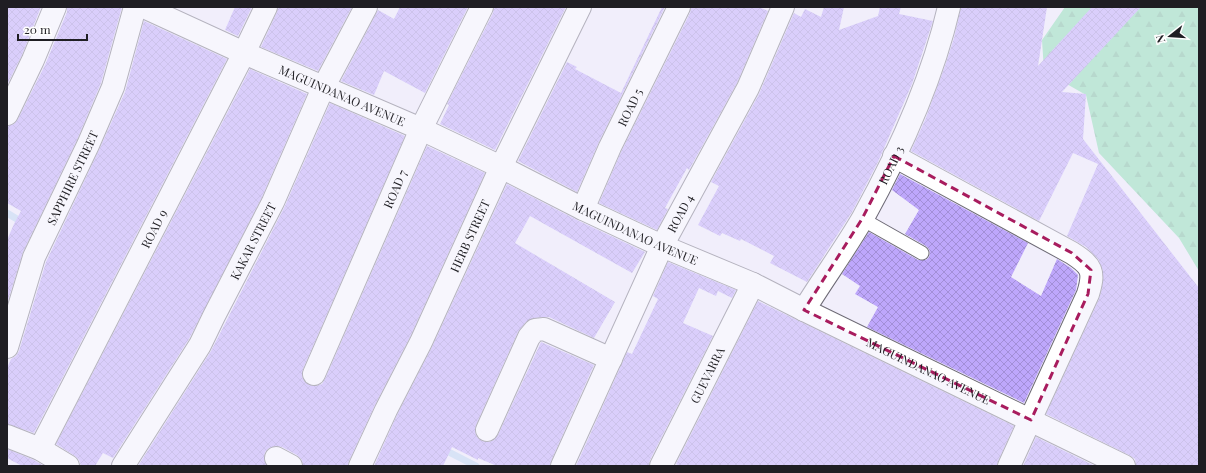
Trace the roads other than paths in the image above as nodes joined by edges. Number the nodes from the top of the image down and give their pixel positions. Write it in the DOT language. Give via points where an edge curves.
graph roads {
  1 [pos="55,7"];
  2 [pos="136,7"];
  3 [pos="144,7"];
  4 [pos="266,7"];
  5 [pos="366,7"];
  6 [pos="482,7"];
  7 [pos="580,7"];
  8 [pos="679,7"];
  9 [pos="783,7"];
  10 [pos="949,7"];
  11 [pos="244,53"];
  12 [pos="323,88"];
  13 [pos="7,114"];
  14 [pos="421,129"];
  15 [pos="894,156"];
  16 [pos="501,167"];
  17 [pos="583,209"];
  18 [pos="862,219"];
  19 [pos="662,246"];
  20 [pos="922,253"];
  21 [pos="753,284"];
  22 [pos="804,310"];
  23 [pos="8,342"];
  24 [pos="611,359"];
  25 [pos="314,374"];
  26 [pos="1031,420"];
  27 [pos="487,430"];
  28 [pos="7,436"];
  29 [pos="40,449"];
  30 [pos="68,466"];
  31 [pos="123,466"];
  32 [pos="360,466"];
  33 [pos="562,466"];
  34 [pos="661,466"];
  35 [pos="1008,466"];
  36 [pos="1124,466"];
  1 -- 13 [label="street"];
  2 -- 23 [label="street, SAPPHIRE STREET" via="113,88 49,227 40,241"];
  3 -- 11 [label="street, MAGUINDANAO AVENUE"];
  4 -- 11 [label="street, ROAD 9"];
  5 -- 12 [label="street, KAKAR STREET"];
  6 -- 14 [label="street, ROAD 7"];
  7 -- 16 [label="street, HERB STREET"];
  8 -- 17 [label="street, ROAD 5" via="610,147"];
  9 -- 19 [label="street, ROAD 4" via="748,88"];
  10 -- 15 [label="street, ROAD 3" via="922,96"];
  11 -- 12 [label="street, MAGUINDANAO AVENUE"];
  11 -- 29 [label="street, ROAD 9"];
  12 -- 14 [label="street, MAGUINDANAO AVENUE"];
  12 -- 31 [label="street, KAKAR STREET" via="273,202 200,345"];
  14 -- 16 [label="street, MAGUINDANAO AVENUE"];
  14 -- 25 [label="street, ROAD 7"];
  15 -- 18 [label="street, ROAD 3"];
  15 -- 26 [label="street" via="1072,253 1084,260 1091,270 1092,281 1088,294"];
  16 -- 17 [label="street, MAGUINDANAO AVENUE"];
  16 -- 32 [label="street, HERB STREET" via="421,342"];
  17 -- 19 [label="street, MAGUINDANAO AVENUE"];
  18 -- 20 [label="lane"];
  18 -- 22 [label="street, ROAD 3"];
  19 -- 21 [label="street, MAGUINDANAO AVENUE"];
  19 -- 24 [label="street, ROAD 4"];
  21 -- 22 [label="street, MAGUINDANAO AVENUE"];
  21 -- 34 [label="street, GUEVARRA"];
  22 -- 26 [label="street, MAGUINDANAO AVENUE"];
  24 -- 27 [label="street" via="544,329 535,330 529,337"];
  24 -- 33 [label="street, ROAD 4"];
  26 -- 35 [label="street"];
  26 -- 36 [label="street, MAGUINDANAO AVENUE"];
  28 -- 29 [label="street"];
  29 -- 30 [label="street"];
}
